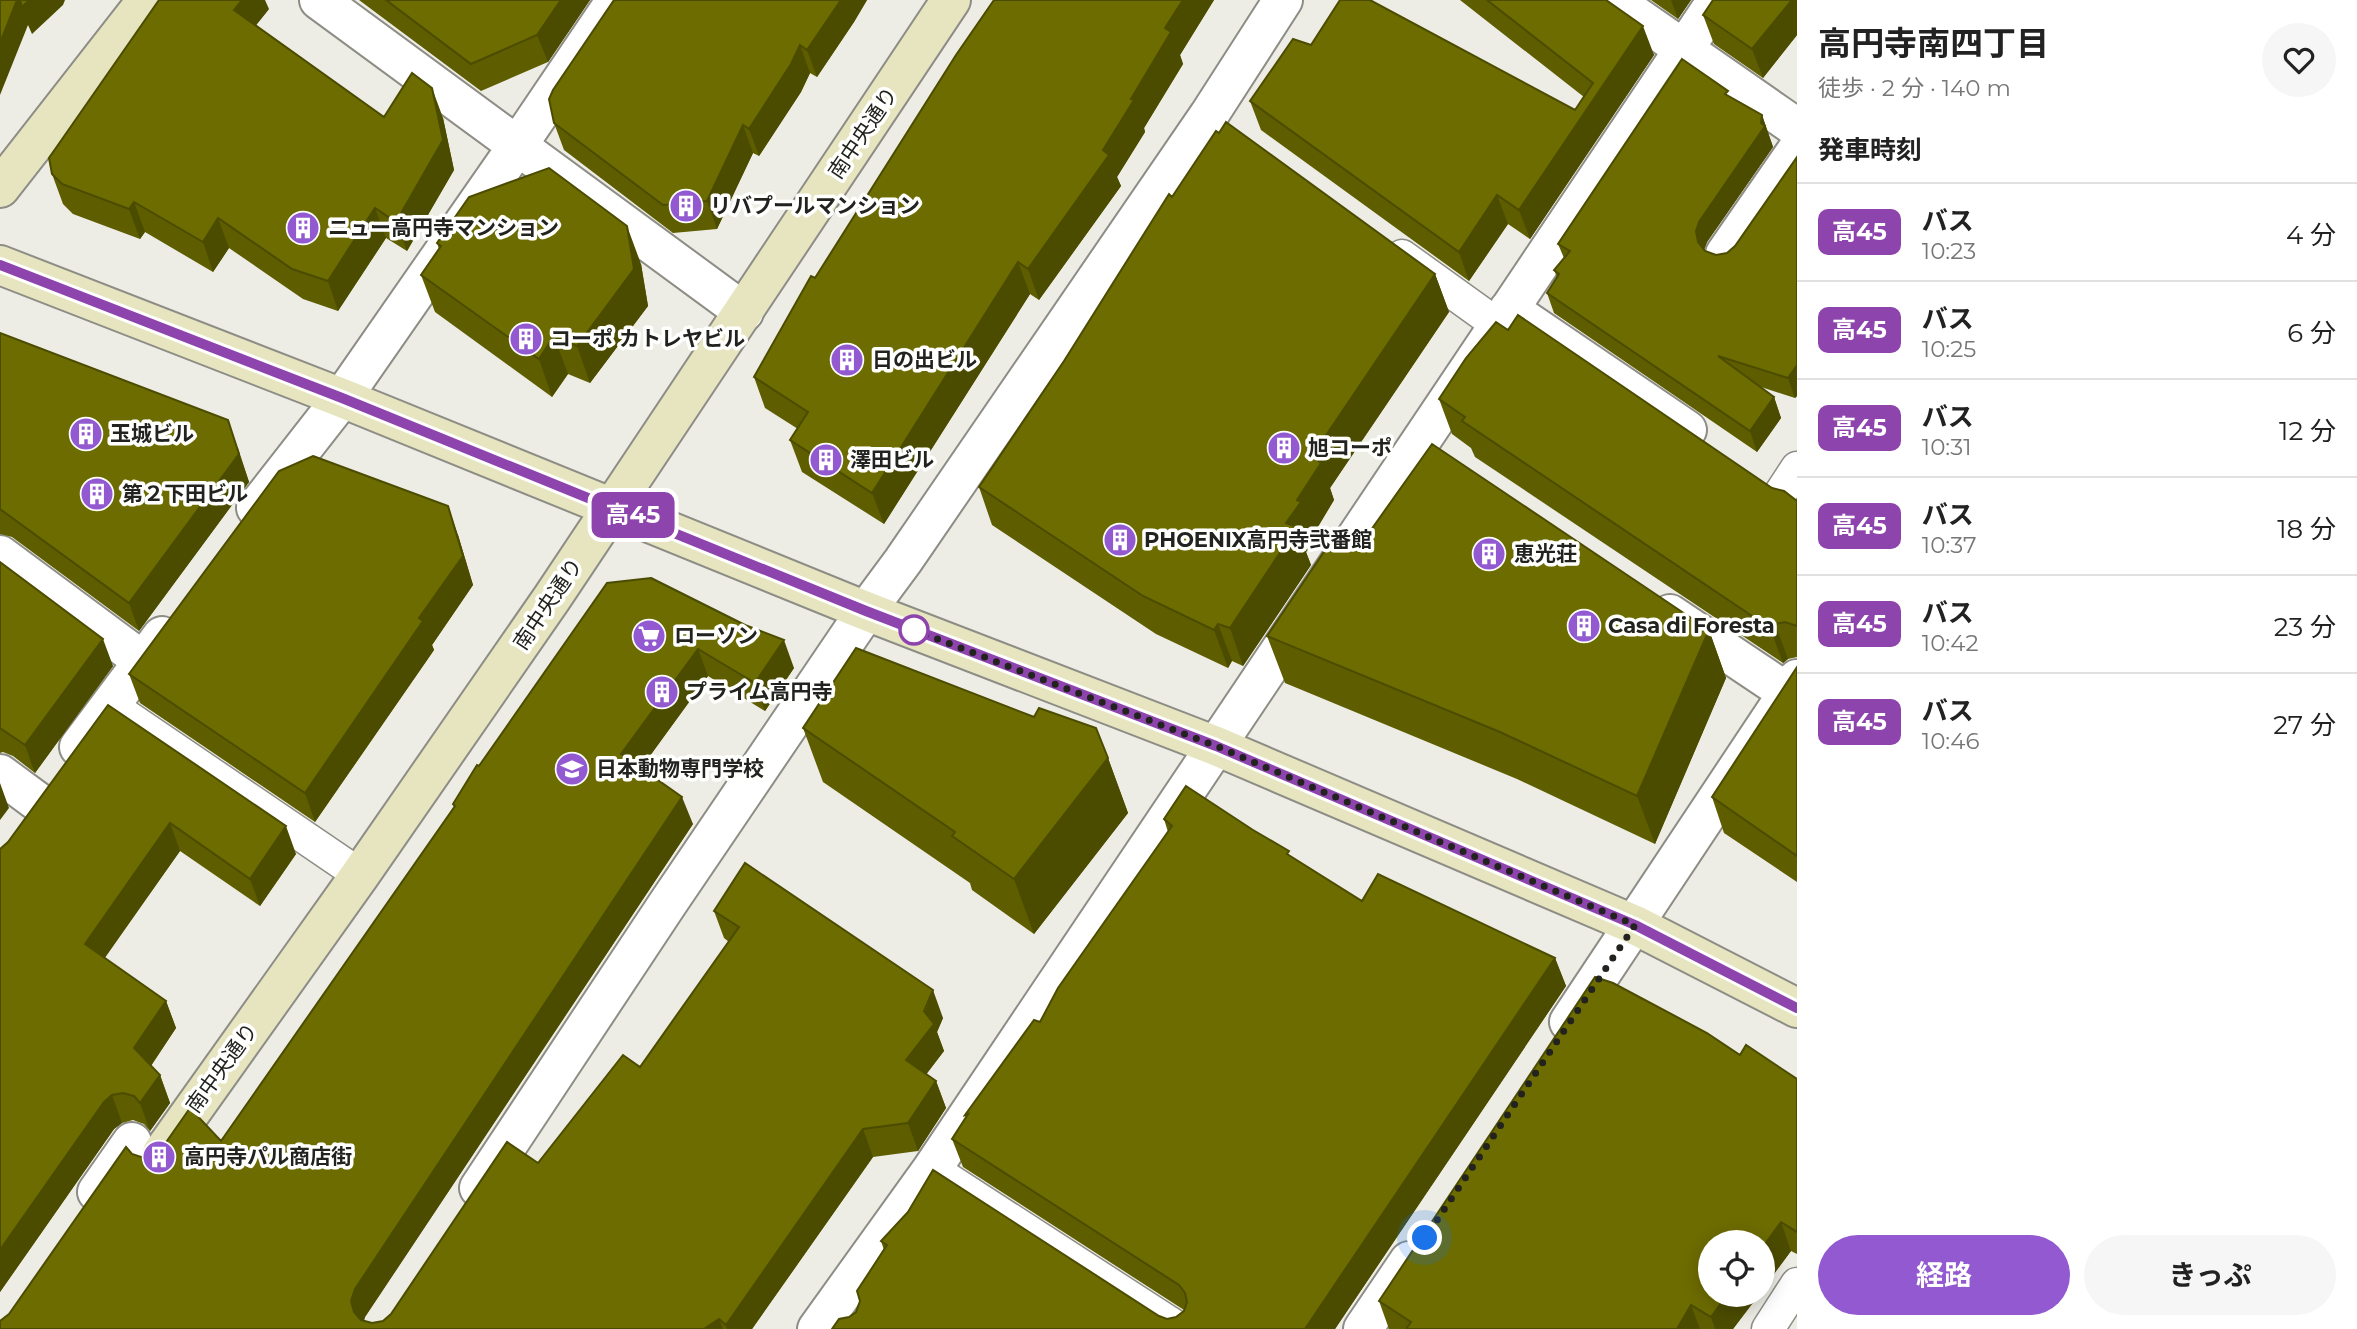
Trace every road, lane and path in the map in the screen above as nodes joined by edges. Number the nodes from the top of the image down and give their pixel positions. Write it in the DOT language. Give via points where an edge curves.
graph roads {
  1 [pos="147,0"];
  2 [pos="319,0"];
  3 [pos="616,0"];
  4 [pos="951,0"];
  5 [pos="1283,0"];
  6 [pos="1613,0"];
  7 [pos="1717,0"];
  8 [pos="1685,48"];
  9 [pos="1797,128"];
  10 [pos="518,145"];
  11 [pos="1797,150"];
  12 [pos="0,188"];
  13 [pos="1377,237"];
  14 [pos="1726,254"];
  15 [pos="0,265"];
  16 [pos="744,312"];
  17 [pos="1503,317"];
  18 [pos="342,398"];
  19 [pos="1713,447"];
  20 [pos="1746,471"];
  21 [pos="1791,489"];
  22 [pos="614,507"];
  23 [pos="234,538"];
  24 [pos="0,555"];
  25 [pos="1637,592"];
  26 [pos="185,605"];
  27 [pos="866,611"];
  28 [pos="143,661"];
  29 [pos="1792,686"];
  30 [pos="110,705"];
  31 [pos="1216,746"];
  32 [pos="0,774"];
  33 [pos="38,802"];
  34 [pos="15,835"];
  35 [pos="360,875"];
  36 [pos="1635,925"];
  37 [pos="1797,1008"];
  38 [pos="1554,1046"];
  39 [pos="932,1169"];
  40 [pos="461,1214"];
  41 [pos="78,1219"];
  42 [pos="1425,1238"];
  43 [pos="1797,1284"];
  44 [pos="833,1324"];
  45 [pos="1179,1329"];
  46 [pos="1363,1329"];
  47 [pos="1768,1329"];
  1 -- 12 [label="street"];
  2 -- 10 [label="street"];
  3 -- 10 [label="street"];
  4 -- 16 [label="street, 南中央通り"];
  5 -- 27 [label="street" via="1221,124"];
  6 -- 8 [label="street"];
  7 -- 8 [label="street"];
  8 -- 9 [label="street"];
  8 -- 17 [label="street"];
  10 -- 16 [label="street"];
  10 -- 18 [label="street"];
  11 -- 14 [label="street"];
  13 -- 17 [label="lane"];
  15 -- 18 [label="street"];
  16 -- 22 [label="street, 南中央通り"];
  17 -- 19 [label="street"];
  17 -- 31 [label="street" via="1429,452"];
  18 -- 22 [label="street"];
  18 -- 23 [label="street"];
  20 -- 21 [label="street"];
  22 -- 27 [label="street"];
  22 -- 35 [label="street, 南中央通り"];
  24 -- 28 [label="street"];
  25 -- 29 [label="street"];
  26 -- 28 [label="street"];
  27 -- 31 [label="street"];
  27 -- 40 [label="street"];
  28 -- 30 [label="street"];
  29 -- 36 [label="street"];
  30 -- 33 [label="street"];
  30 -- 35 [label="lane"];
  31 -- 36 [label="street"];
  31 -- 39 [label="street"];
  32 -- 33 [label="street"];
  33 -- 34 [label="street"];
  35 -- 41 [label="street, 南中央通り" via="143,1153"];
  36 -- 37 [label="street"];
  36 -- 38 [label="street"];
  39 -- 44 [label="street"];
  39 -- 45 [label="lane"];
  42 -- 46 [label="street"];
  43 -- 47 [label="lane"];
}
